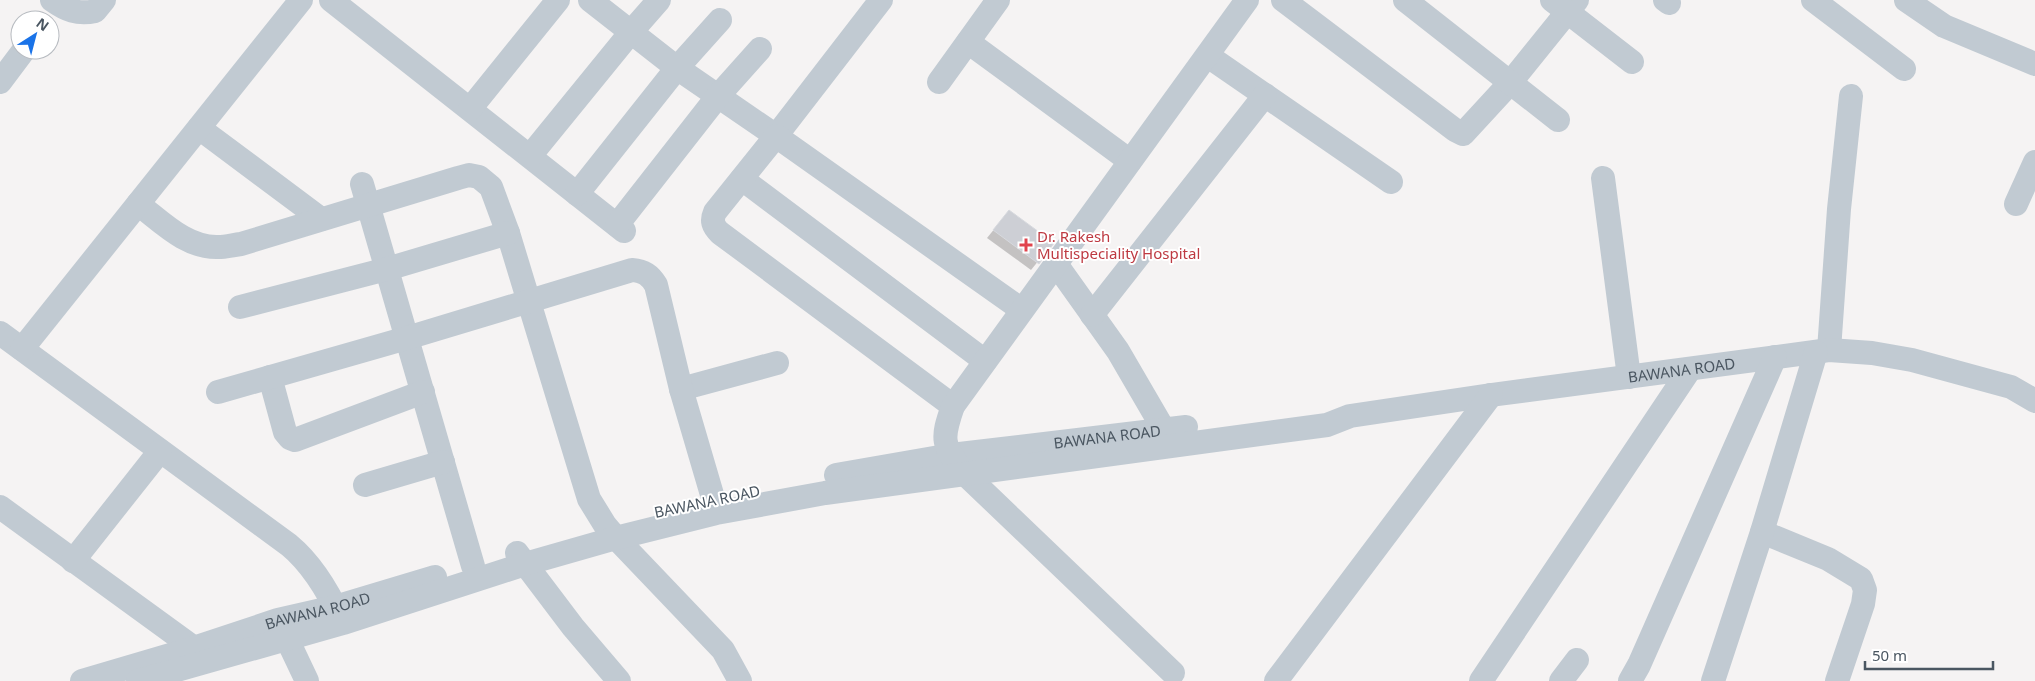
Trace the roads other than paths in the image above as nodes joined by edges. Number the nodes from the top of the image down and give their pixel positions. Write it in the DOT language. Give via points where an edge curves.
graph roads {
  1 [pos="104,0"];
  2 [pos="301,0"];
  3 [pos="331,0"];
  4 [pos="558,0"];
  5 [pos="590,0"];
  6 [pos="659,0"];
  7 [pos="881,0"];
  8 [pos="998,0"];
  9 [pos="1283,0"];
  10 [pos="1406,0"];
  11 [pos="1813,0"];
  12 [pos="1906,0"];
  13 [pos="1241,2"];
  14 [pos="1566,4"];
  15 [pos="53,8"];
  16 [pos="720,20"];
  17 [pos="631,32"];
  18 [pos="968,42"];
  19 [pos="760,49"];
  20 [pos="1208,56"];
  21 [pos="16,60"];
  22 [pos="1632,62"];
  23 [pos="2035,64"];
  24 [pos="677,68"];
  25 [pos="1904,69"];
  26 [pos="0,82"];
  27 [pos="939,82"];
  28 [pos="1510,83"];
  29 [pos="1265,95"];
  30 [pos="718,96"];
  31 [pos="1851,96"];
  32 [pos="470,109"];
  33 [pos="1558,120"];
  34 [pos="199,128"];
  35 [pos="776,136"];
  36 [pos="530,156"];
  37 [pos="1130,161"];
  38 [pos="2035,162"];
  39 [pos="1603,178"];
  40 [pos="742,179"];
  41 [pos="1391,182"];
  42 [pos="365,194"];
  43 [pos="577,194"];
  44 [pos="138,204"];
  45 [pos="2016,204"];
  46 [pos="321,219"];
  47 [pos="508,233"];
  48 [pos="1056,264"];
  49 [pos="387,269"];
  50 [pos="528,301"];
  51 [pos="240,307"];
  52 [pos="1022,310"];
  53 [pos="1092,315"];
  54 [pos="0,333"];
  55 [pos="407,338"];
  56 [pos="22,350"];
  57 [pos="1823,351"];
  58 [pos="1775,357"];
  59 [pos="986,361"];
  60 [pos="777,363"];
  61 [pos="1690,369"];
  62 [pos="270,377"];
  63 [pos="1629,377"];
  64 [pos="2035,384"];
  65 [pos="2011,387"];
  66 [pos="681,389"];
  67 [pos="218,392"];
  68 [pos="423,392"];
  69 [pos="1491,395"];
  70 [pos="2035,401"];
  71 [pos="953,406"];
  72 [pos="1350,416"];
  73 [pos="1164,430"];
  74 [pos="160,451"];
  75 [pos="443,462"];
  76 [pos="957,464"];
  77 [pos="898,473"];
  78 [pos="365,485"];
  79 [pos="713,498"];
  80 [pos="0,507"];
  81 [pos="611,531"];
  82 [pos="1762,532"];
  83 [pos="521,558"];
  84 [pos="73,561"];
  85 [pos="473,566"];
  86 [pos="339,615"];
  87 [pos="282,629"];
  88 [pos="194,648"];
  89 [pos="1577,660"];
  90 [pos="1173,672"];
  91 [pos="82,681"];
  92 [pos="138,681"];
  93 [pos="307,681"];
  94 [pos="619,681"];
  95 [pos="740,681"];
  96 [pos="1276,681"];
  97 [pos="1482,681"];
  98 [pos="1561,681"];
  99 [pos="1630,681"];
  100 [pos="1713,681"];
  101 [pos="1837,681"];
  1 -- 15 [label="street" via="95,11 86,13"];
  2 -- 34 [label="street"];
  3 -- 32 [label="street"];
  4 -- 32 [label="street"];
  5 -- 17 [label="street"];
  6 -- 17 [label="street"];
  7 -- 35 [label="street"];
  8 -- 18 [label="street"];
  9 -- 28 [label="street" via="1460,133 1467,132"];
  10 -- 28 [label="street"];
  11 -- 25 [label="street"];
  12 -- 23 [label="street" via="1944,26"];
  13 -- 20 [label="street"];
  14 -- 22 [label="street"];
  14 -- 28 [label="street"];
  16 -- 24 [label="street"];
  17 -- 24 [label="street"];
  17 -- 36 [label="street"];
  18 -- 27 [label="street"];
  18 -- 37 [label="street"];
  19 -- 30 [label="street"];
  20 -- 29 [label="street"];
  20 -- 37 [label="street"];
  21 -- 26 [label="street"];
  24 -- 30 [label="street"];
  24 -- 43 [label="street"];
  28 -- 33 [label="street"];
  29 -- 41 [label="street"];
  29 -- 53 [label="street"];
  30 -- 35 [label="street"];
  30 -- 43 [label="street" via="621,228"];
  31 -- 57 [label="street"];
  32 -- 36 [label="street"];
  34 -- 44 [label="street"];
  34 -- 46 [label="street"];
  35 -- 40 [label="street"];
  35 -- 52 [label="street"];
  36 -- 43 [label="street"];
  37 -- 48 [label="street"];
  38 -- 45 [label="street"];
  39 -- 63 [label="street"];
  40 -- 59 [label="street"];
  40 -- 71 [label="street" via="712,219 720,233"];
  42 -- 46 [label="street"];
  42 -- 47 [label="street" via="469,175 479,177 491,187"];
  42 -- 49 [label="street"];
  44 -- 46 [label="street" via="182,238 194,244 218,247 241,244"];
  44 -- 56 [label="street"];
  47 -- 49 [label="street"];
  47 -- 50 [label="street"];
  48 -- 52 [label="street"];
  48 -- 53 [label="street"];
  49 -- 51 [label="street"];
  49 -- 55 [label="street"];
  50 -- 55 [label="street"];
  50 -- 66 [label="street" via="632,270 642,271 656,285"];
  50 -- 81 [label="street" via="589,499"];
  52 -- 59 [label="street"];
  53 -- 73 [label="street" via="1118,351"];
  54 -- 56 [label="street"];
  55 -- 62 [label="street"];
  55 -- 68 [label="street"];
  56 -- 74 [label="street"];
  57 -- 58 [label="street, BAWANA ROAD"];
  57 -- 65 [label="street, BAWANA ROAD" via="1872,353 1912,360"];
  57 -- 82 [label="street"];
  58 -- 61 [label="street, BAWANA ROAD"];
  58 -- 99 [label="street"];
  59 -- 71 [label="street"];
  60 -- 66 [label="street"];
  61 -- 63 [label="street, BAWANA ROAD"];
  61 -- 97 [label="street"];
  62 -- 67 [label="street"];
  62 -- 68 [label="street" via="285,432 295,440"];
  63 -- 69 [label="street, BAWANA ROAD"];
  64 -- 65 [label="street, BAWANA ROAD"];
  65 -- 70 [label="street, BAWANA ROAD"];
  66 -- 79 [label="street"];
  68 -- 75 [label="street"];
  69 -- 72 [label="street, BAWANA ROAD"];
  69 -- 96 [label="street"];
  71 -- 76 [label="street" via="944,441"];
  72 -- 73 [label="street, BAWANA ROAD" via="1338,411 1322,411"];
  72 -- 76 [label="street, BAWANA ROAD" via="1327,425"];
  73 -- 76 [label="street, BAWANA ROAD"];
  74 -- 84 [label="street"];
  74 -- 86 [label="street" via="300,554"];
  75 -- 78 [label="street"];
  75 -- 85 [label="street"];
  76 -- 77 [label="street, BAWANA ROAD"];
  76 -- 90 [label="street"];
  77 -- 79 [label="street, BAWANA ROAD"];
  77 -- 81 [label="street, BAWANA ROAD" via="825,492"];
  79 -- 81 [label="street, BAWANA ROAD"];
  80 -- 84 [label="street"];
  81 -- 83 [label="street, BAWANA ROAD"];
  81 -- 95 [label="street" via="723,650"];
  82 -- 100 [label="street"];
  82 -- 101 [label="street" via="1828,559 1861,579 1865,590 1863,604"];
  83 -- 85 [label="street, BAWANA ROAD"];
  83 -- 86 [label="street, BAWANA ROAD"];
  83 -- 94 [label="street"];
  84 -- 88 [label="street"];
  85 -- 86 [label="street, BAWANA ROAD"];
  86 -- 87 [label="street, BAWANA ROAD"];
  87 -- 88 [label="street, BAWANA ROAD"];
  87 -- 92 [label="street, BAWANA ROAD"];
  87 -- 93 [label="street"];
  88 -- 91 [label="street, BAWANA ROAD"];
  89 -- 98 [label="street"];
}
